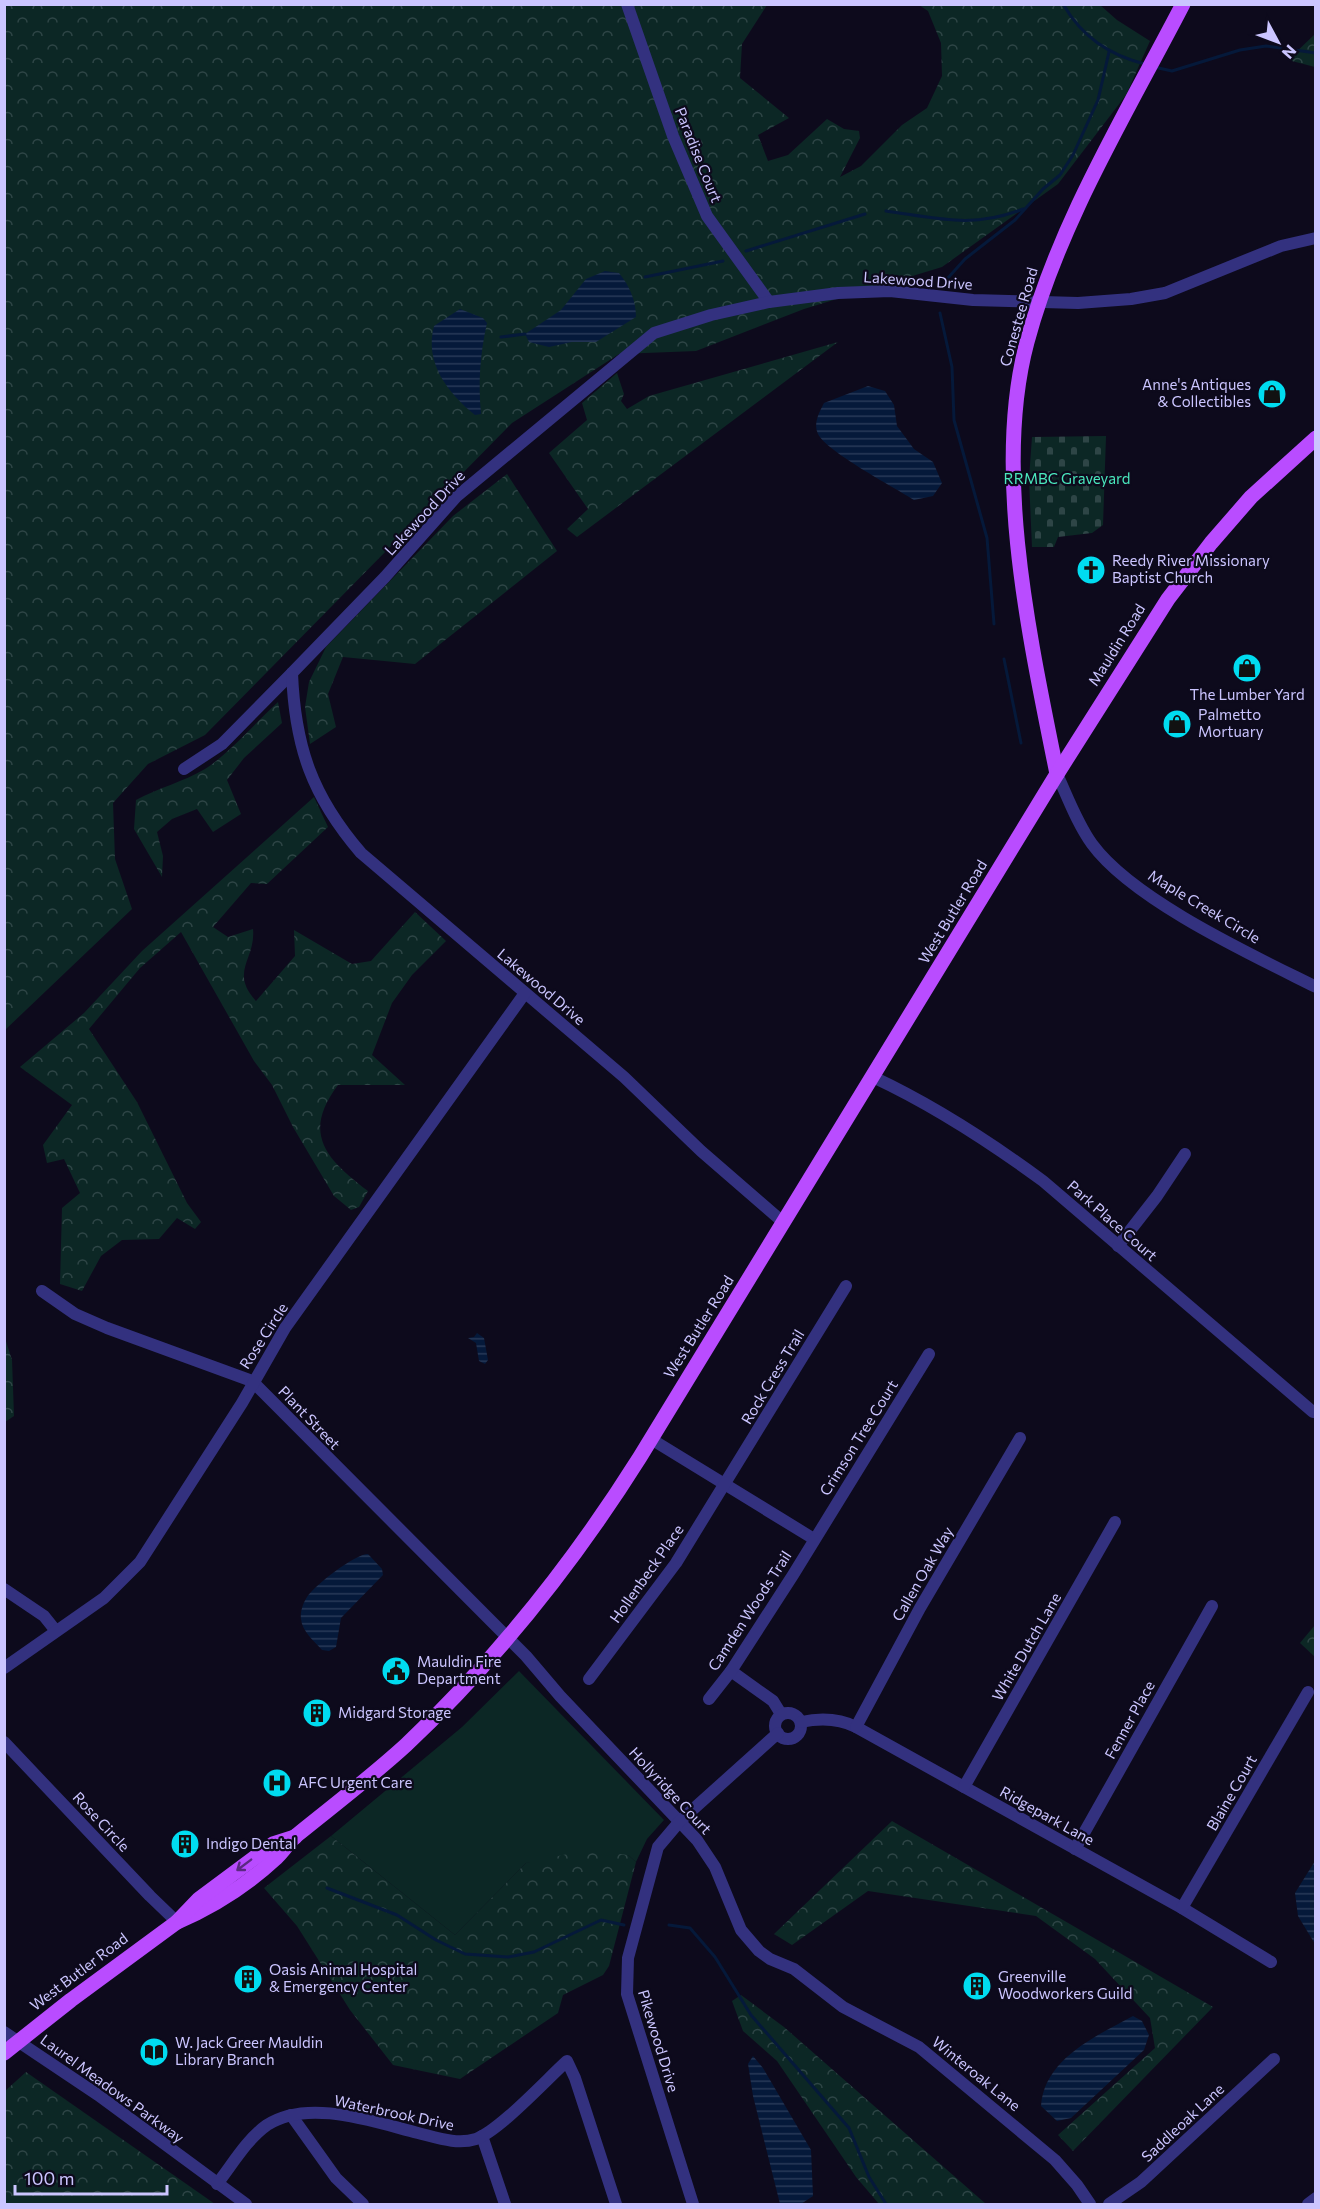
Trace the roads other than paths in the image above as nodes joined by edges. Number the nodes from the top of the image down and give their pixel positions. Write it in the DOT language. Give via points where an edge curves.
graph roads {
  1 [pos="627,4"];
  2 [pos="1183,4"];
  3 [pos="1316,238"];
  4 [pos="769,302"];
  5 [pos="1040,302"];
  6 [pos="1316,438"];
  7 [pos="292,673"];
  8 [pos="184,769"];
  9 [pos="1057,774"];
  10 [pos="1316,987"];
  11 [pos="525,993"];
  12 [pos="873,1077"];
  13 [pos="1185,1154"];
  14 [pos="784,1223"];
  15 [pos="1118,1246"];
  16 [pos="846,1286"];
  17 [pos="42,1291"];
  18 [pos="929,1354"];
  19 [pos="252,1382"];
  20 [pos="1313,1412"];
  21 [pos="1020,1438"];
  22 [pos="651,1439"];
  23 [pos="725,1484"];
  24 [pos="1115,1522"];
  25 [pos="814,1539"];
  26 [pos="4,1589"];
  27 [pos="1212,1606"];
  28 [pos="56,1631"];
  29 [pos="508,1637"];
  30 [pos="4,1668"];
  31 [pos="731,1671"];
  32 [pos="589,1679"];
  33 [pos="1308,1692"];
  34 [pos="709,1699"];
  35 [pos="781,1714"];
  36 [pos="801,1722"];
  37 [pos="856,1727"];
  38 [pos="777,1733"];
  39 [pos="4,1742"];
  40 [pos="964,1787"];
  41 [pos="680,1821"];
  42 [pos="1075,1849"];
  43 [pos="1182,1908"];
  44 [pos="177,1922"];
  45 [pos="1271,1962"];
  46 [pos="794,1969"];
  47 [pos="4,2031"];
  48 [pos="18,2041"];
  49 [pos="4,2053"];
  50 [pos="1274,2059"];
  51 [pos="291,2115"];
  52 [pos="482,2136"];
  53 [pos="217,2184"];
  54 [pos="1316,2198"];
  55 [pos="246,2205"];
  56 [pos="363,2205"];
  57 [pos="505,2205"];
  58 [pos="616,2205"];
  59 [pos="693,2205"];
  60 [pos="1090,2205"];
  61 [pos="1109,2205"];
  62 [pos="1308,2205"];
  1 -- 4 [label="street, Paradise Court" via="706,216"];
  2 -- 5 [label="main road, Conestee Road" via="1071,223"];
  3 -- 5 [label="street, Lakewood Drive" via="1281,246 1155,295 1095,302"];
  4 -- 5 [label="street, Lakewood Drive" via="890,291"];
  4 -- 7 [label="street, Lakewood Drive" via="674,326 654,333 636,346 456,497"];
  5 -- 9 [label="main road, Conestee Road" via="1019,382 1013,479 1031,633"];
  6 -- 9 [label="main road, Mauldin Road" via="1251,497 1187,573"];
  7 -- 8 [label="street" via="222,744"];
  7 -- 11 [label="street, Lakewood Drive" via="296,730 304,757 345,834 380,870"];
  9 -- 10 [label="street, Maple Creek Circle" via="1083,830 1103,857 1124,876 1196,924"];
  9 -- 12 [label="main road, West Butler Road"];
  11 -- 14 [label="street, Lakewood Drive"];
  11 -- 19 [label="street, Rose Circle" via="383,1188"];
  12 -- 14 [label="main road, West Butler Road"];
  12 -- 15 [label="street, Park Place Court" via="921,1101 1005,1153"];
  13 -- 15 [label="street"];
  14 -- 22 [label="main road, West Butler Road"];
  15 -- 20 [label="street, Park Place Court"];
  16 -- 23 [label="street, Rock Cress Trail"];
  17 -- 19 [label="street, Plant Street" via="75,1314 107,1328"];
  18 -- 25 [label="street, Crimson Tree Court"];
  19 -- 28 [label="street, Rose Circle" via="140,1562 120,1585"];
  19 -- 29 [label="street, Plant Street"];
  21 -- 37 [label="street, Callen Oak Way" via="920,1608"];
  22 -- 23 [label="street"];
  22 -- 29 [label="main road, West Butler Road" via="577,1552"];
  23 -- 25 [label="street"];
  23 -- 32 [label="street, Hollenbeck Place" via="676,1563"];
  24 -- 40 [label="street, White Dutch Lane"];
  25 -- 31 [label="street, Camden Woods Trail"];
  26 -- 28 [label="street" via="44,1616"];
  27 -- 42 [label="street, Fenner Place"];
  28 -- 30 [label="street, Rose Circle"];
  29 -- 41 [label="street, Hollyridge Court"];
  29 -- 44 [label="main road, West Butler Road" via="474,1677 404,1746 295,1836 276,1858 204,1911"];
  31 -- 34 [label="street, Camden Woods Trail"];
  31 -- 35 [label="street" via="773,1701"];
  33 -- 43 [label="street, Blaine Court"];
  35 -- 36 [label="street" via="795,1714"];
  35 -- 38 [label="street" via="775,1724"];
  36 -- 37 [label="street, Ridgepark Lane" via="843,1721"];
  36 -- 38 [label="street" via="795,1737 787,1739"];
  37 -- 40 [label="street, Ridgepark Lane"];
  38 -- 41 [label="street"];
  39 -- 44 [label="street, Rose Circle"];
  40 -- 42 [label="street, Ridgepark Lane"];
  41 -- 46 [label="street, Hollyridge Court" via="715,1866 734,1916 749,1941 770,1959"];
  41 -- 59 [label="street, Pikewood Drive" via="658,1847 626,1978 627,1994"];
  42 -- 43 [label="street, Ridgepark Lane"];
  43 -- 45 [label="street, Ridgepark Lane"];
  44 -- 48 [label="main road, West Butler Road"];
  46 -- 60 [label="street, Winteroak Lane" via="843,2007 919,2047 1055,2160"];
  47 -- 48 [label="street, Laurel Meadows Parkway"];
  48 -- 49 [label="main road, West Butler Road"];
  48 -- 53 [label="street, Laurel Meadows Parkway"];
  50 -- 61 [label="street, Saddleoak Lane" via="1142,2182"];
  51 -- 52 [label="street, Waterbrook Drive" via="321,2112 456,2142"];
  51 -- 53 [label="street, Waterbrook Drive" via="263,2128"];
  51 -- 56 [label="street" via="336,2178"];
  52 -- 57 [label="street"];
  52 -- 58 [label="street" via="567,2061"];
  53 -- 55 [label="street, Laurel Meadows Parkway"];
  54 -- 62 [label="street"];
}
